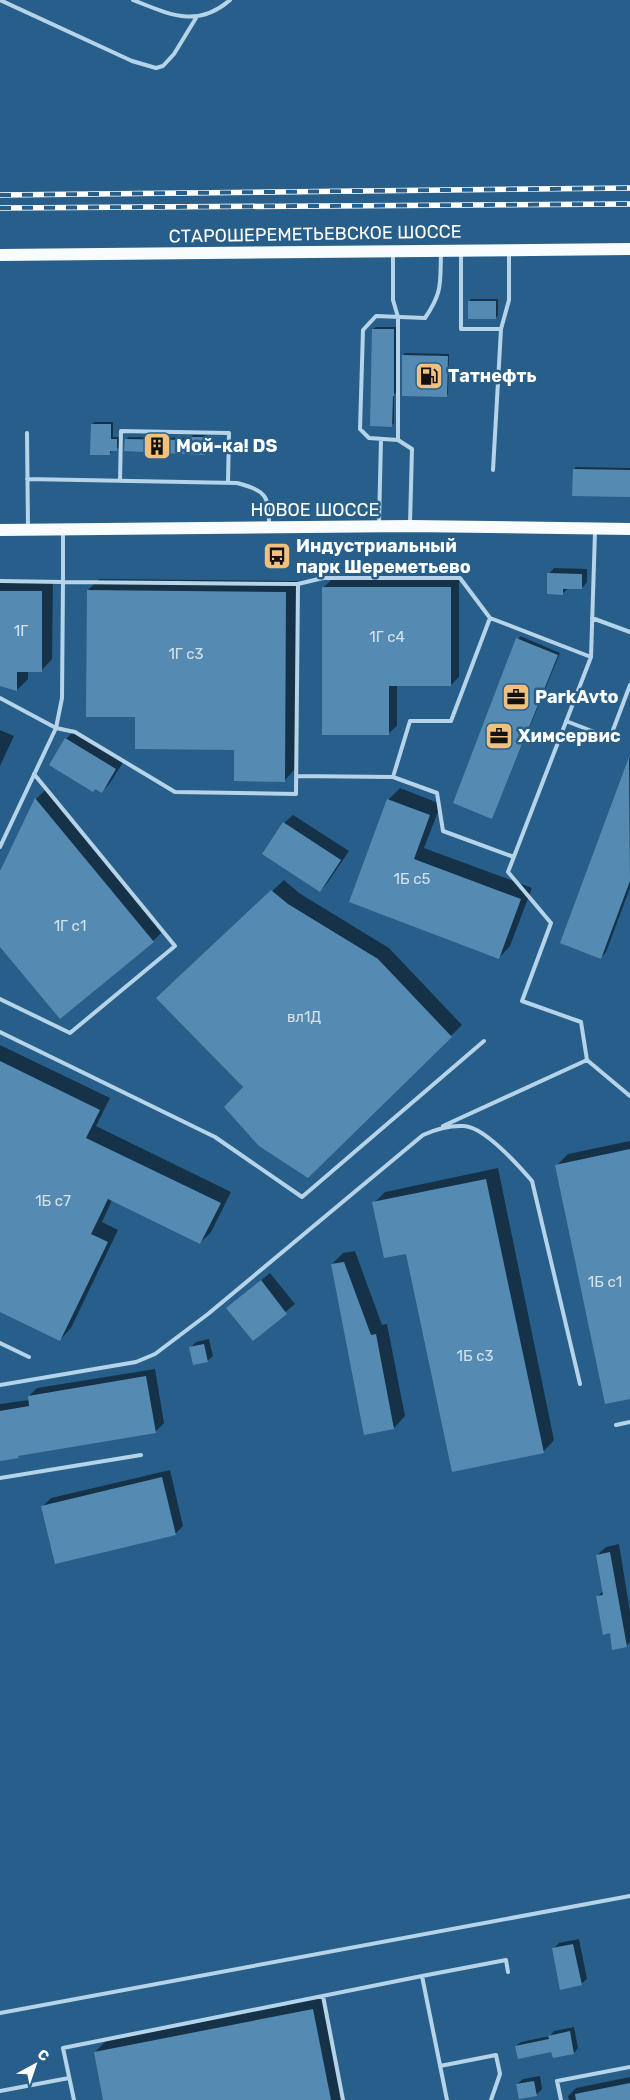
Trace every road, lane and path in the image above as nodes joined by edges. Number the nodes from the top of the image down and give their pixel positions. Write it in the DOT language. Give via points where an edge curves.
graph roads {
  1 [pos="0,0"];
  2 [pos="133,0"];
  3 [pos="230,0"];
  4 [pos="196,18"];
  5 [pos="630,249"];
  6 [pos="441,250"];
  7 [pos="461,250"];
  8 [pos="509,250"];
  9 [pos="393,251"];
  10 [pos="0,255"];
  11 [pos="398,317"];
  12 [pos="500,329"];
  13 [pos="27,433"];
  14 [pos="381,439"];
  15 [pos="398,440"];
  16 [pos="492,470"];
  17 [pos="28,479"];
  18 [pos="120,481"];
  19 [pos="228,482"];
  20 [pos="410,526"];
  21 [pos="269,527"];
  22 [pos="378,527"];
  23 [pos="596,528"];
  24 [pos="28,529"];
  25 [pos="63,529"];
  26 [pos="630,529"];
  27 [pos="0,530"];
  28 [pos="0,581"];
  29 [pos="64,582"];
  30 [pos="298,584"];
  31 [pos="490,618"];
  32 [pos="592,618"];
  33 [pos="630,632"];
  34 [pos="591,657"];
  35 [pos="630,685"];
  36 [pos="0,698"];
  37 [pos="566,721"];
  38 [pos="56,728"];
  39 [pos="34,774"];
  40 [pos="296,776"];
  41 [pos="393,777"];
  42 [pos="0,846"];
  43 [pos="514,857"];
  44 [pos="0,1000"];
  45 [pos="0,1032"];
  46 [pos="484,1041"];
  47 [pos="587,1060"];
  48 [pos="630,1096"];
  49 [pos="441,1127"];
  50 [pos="0,1343"];
  51 [pos="29,1357"];
  52 [pos="580,1384"];
  53 [pos="0,1385"];
  54 [pos="630,1422"];
  55 [pos="616,1425"];
  56 [pos="141,1455"];
  57 [pos="0,1478"];
  58 [pos="630,1896"];
  59 [pos="508,1972"];
  60 [pos="422,1976"];
  61 [pos="323,1996"];
  62 [pos="0,2013"];
  63 [pos="440,2066"];
  64 [pos="630,2067"];
  65 [pos="69,2078"];
  66 [pos="0,2091"];
  67 [pos="74,2100"];
  68 [pos="343,2100"];
  69 [pos="447,2100"];
  70 [pos="491,2100"];
  71 [pos="561,2100"];
  1 -- 4 [label="lane" via="132,61 156,68 163,66 174,54"];
  2 -- 4 [label="lane" via="166,13"];
  3 -- 4 [label="lane"];
  5 -- 8 [label="main road, СТАРОШЕРЕМЕТЬЕВСКОЕ ШОССЕ"];
  6 -- 7 [label="main road, СТАРОШЕРЕМЕТЬЕВСКОЕ ШОССЕ"];
  6 -- 9 [label="main road, СТАРОШЕРЕМЕТЬЕВСКОЕ ШОССЕ"];
  6 -- 11 [label="lane" via="440,289 434,304 425,318"];
  7 -- 8 [label="main road, СТАРОШЕРЕМЕТЬЕВСКОЕ ШОССЕ"];
  7 -- 12 [label="lane" via="461,329"];
  8 -- 12 [label="lane" via="509,300"];
  9 -- 10 [label="main road, СТАРОШЕРЕМЕТЬЕВСКОЕ ШОССЕ"];
  9 -- 11 [label="lane" via="393,300"];
  11 -- 14 [label="lane" via="376,316 362,330 360,429 369,438"];
  11 -- 15 [label="lane"];
  12 -- 16 [label="lane"];
  13 -- 17 [label="lane"];
  14 -- 15 [label="lane"];
  14 -- 22 [label="lane"];
  15 -- 20 [label="lane" via="412,449"];
  17 -- 18 [label="lane"];
  17 -- 24 [label="lane"];
  18 -- 19 [label="lane"];
  18 -- 19 [label="lane" via="120,430 229,433"];
  19 -- 21 [label="lane" via="250,486 262,493 269,503"];
  20 -- 22 [label="main road, НОВОЕ ШОССЕ"];
  20 -- 23 [label="main road, НОВОЕ ШОССЕ"];
  21 -- 22 [label="main road, НОВОЕ ШОССЕ"];
  21 -- 25 [label="main road, НОВОЕ ШОССЕ"];
  23 -- 26 [label="main road, НОВОЕ ШОССЕ"];
  23 -- 32 [label="lane"];
  24 -- 25 [label="main road, НОВОЕ ШОССЕ"];
  24 -- 27 [label="main road, НОВОЕ ШОССЕ"];
  25 -- 29 [label="lane"];
  28 -- 29 [label="lane"];
  29 -- 30 [label="lane"];
  29 -- 38 [label="lane" via="62,698"];
  30 -- 31 [label="lane" via="323,578 460,578"];
  30 -- 40 [label="lane"];
  31 -- 34 [label="lane"];
  31 -- 41 [label="lane" via="450,721 410,721"];
  32 -- 33 [label="lane"];
  32 -- 34 [label="lane"];
  34 -- 37 [label="lane"];
  35 -- 37 [label="lane" via="610,738"];
  36 -- 38 [label="lane"];
  37 -- 43 [label="lane"];
  38 -- 39 [label="lane"];
  38 -- 40 [label="lane" via="75,732 175,792 296,794"];
  39 -- 42 [label="lane"];
  39 -- 44 [label="lane" via="175,946 70,1032"];
  40 -- 41 [label="lane"];
  41 -- 43 [label="lane" via="437,793 443,831"];
  43 -- 47 [label="lane" via="508,872 551,923 522,1000 580,1022"];
  45 -- 46 [label="lane" via="215,1137 302,1197"];
  47 -- 48 [label="lane"];
  47 -- 49 [label="lane"];
  49 -- 52 [label="lane" via="466,1126 478,1130 532,1181"];
  49 -- 53 [label="lane" via="423,1135 208,1314 155,1354 136,1362"];
  50 -- 51 [label="lane"];
  54 -- 55 [label="lane"];
  56 -- 57 [label="lane"];
  58 -- 62 [label="lane"];
  59 -- 60 [label="lane" via="506,1960"];
  60 -- 61 [label="lane"];
  60 -- 63 [label="lane"];
  61 -- 65 [label="lane" via="64,2048"];
  61 -- 68 [label="lane"];
  63 -- 69 [label="lane"];
  63 -- 70 [label="lane" via="496,2055 500,2074"];
  64 -- 71 [label="lane" via="557,2081"];
  65 -- 66 [label="lane"];
  65 -- 67 [label="lane"];
}
